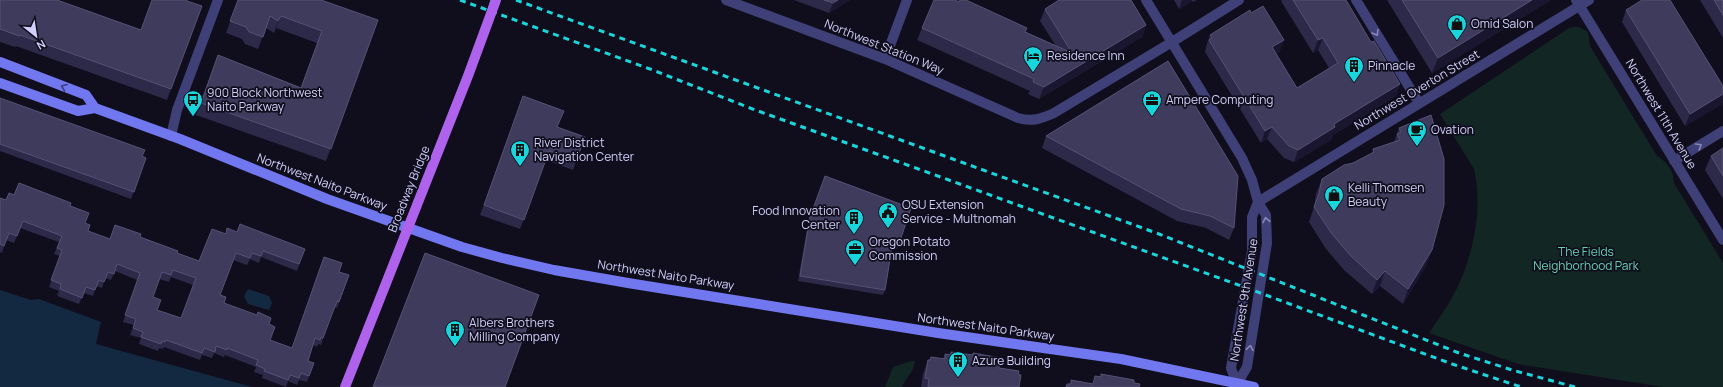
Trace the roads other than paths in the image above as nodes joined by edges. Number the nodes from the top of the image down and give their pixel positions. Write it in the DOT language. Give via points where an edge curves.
graph roads {
  1 [pos="218,0"];
  2 [pos="496,0"];
  3 [pos="726,0"];
  4 [pos="907,0"];
  5 [pos="1146,0"];
  6 [pos="1240,0"];
  7 [pos="1356,0"];
  8 [pos="1589,0"];
  9 [pos="1578,3"];
  10 [pos="1172,42"];
  11 [pos="885,60"];
  12 [pos="0,62"];
  13 [pos="0,83"];
  14 [pos="1419,103"];
  15 [pos="95,108"];
  16 [pos="1723,131"];
  17 [pos="171,136"];
  18 [pos="1674,161"];
  19 [pos="1258,202"];
  20 [pos="1723,240"];
  21 [pos="1237,384"];
  22 [pos="345,387"];
  23 [pos="1254,387"];
  1 -- 17 [label="street" via="177,110"];
  2 -- 22 [label="main road, Broadway Bridge, bridge"];
  3 -- 11 [label="street, Northwest Station Way"];
  4 -- 11 [label="street"];
  5 -- 10 [label="street, Northwest 9th Avenue"];
  6 -- 10 [label="street"];
  7 -- 14 [label="street, one-way"];
  8 -- 9 [label="street, Northwest Overton Street"];
  9 -- 14 [label="street, Northwest Overton Street"];
  9 -- 18 [label="street, Northwest 11th Avenue"];
  10 -- 11 [label="street, Northwest Station Way" via="1054,113 1030,121"];
  10 -- 19 [label="street, Northwest 9th Avenue" via="1245,165"];
  15 -- 12 [label="main road, Northwest Naito Parkway, one-way" via="86,95"];
  13 -- 15 [label="main road, Northwest Naito Parkway" via="78,111"];
  14 -- 19 [label="street, Northwest Overton Street"];
  15 -- 17 [label="main road, Northwest Naito Parkway"];
  18 -- 16 [label="street, one-way"];
  17 -- 21 [label="main road, Northwest Naito Parkway" via="387,221 462,247 533,265 628,283 938,333 1121,359"];
  18 -- 20 [label="street, Northwest 11th Avenue"];
  19 -- 21 [label="street, Northwest 9th Avenue" via="1252,217 1252,251 1231,368"];
  21 -- 19 [label="street, Northwest 9th Avenue, one-way" via="1247,367 1266,254 1266,214"];
  21 -- 23 [label="main road, Northwest Naito Parkway"];
}
